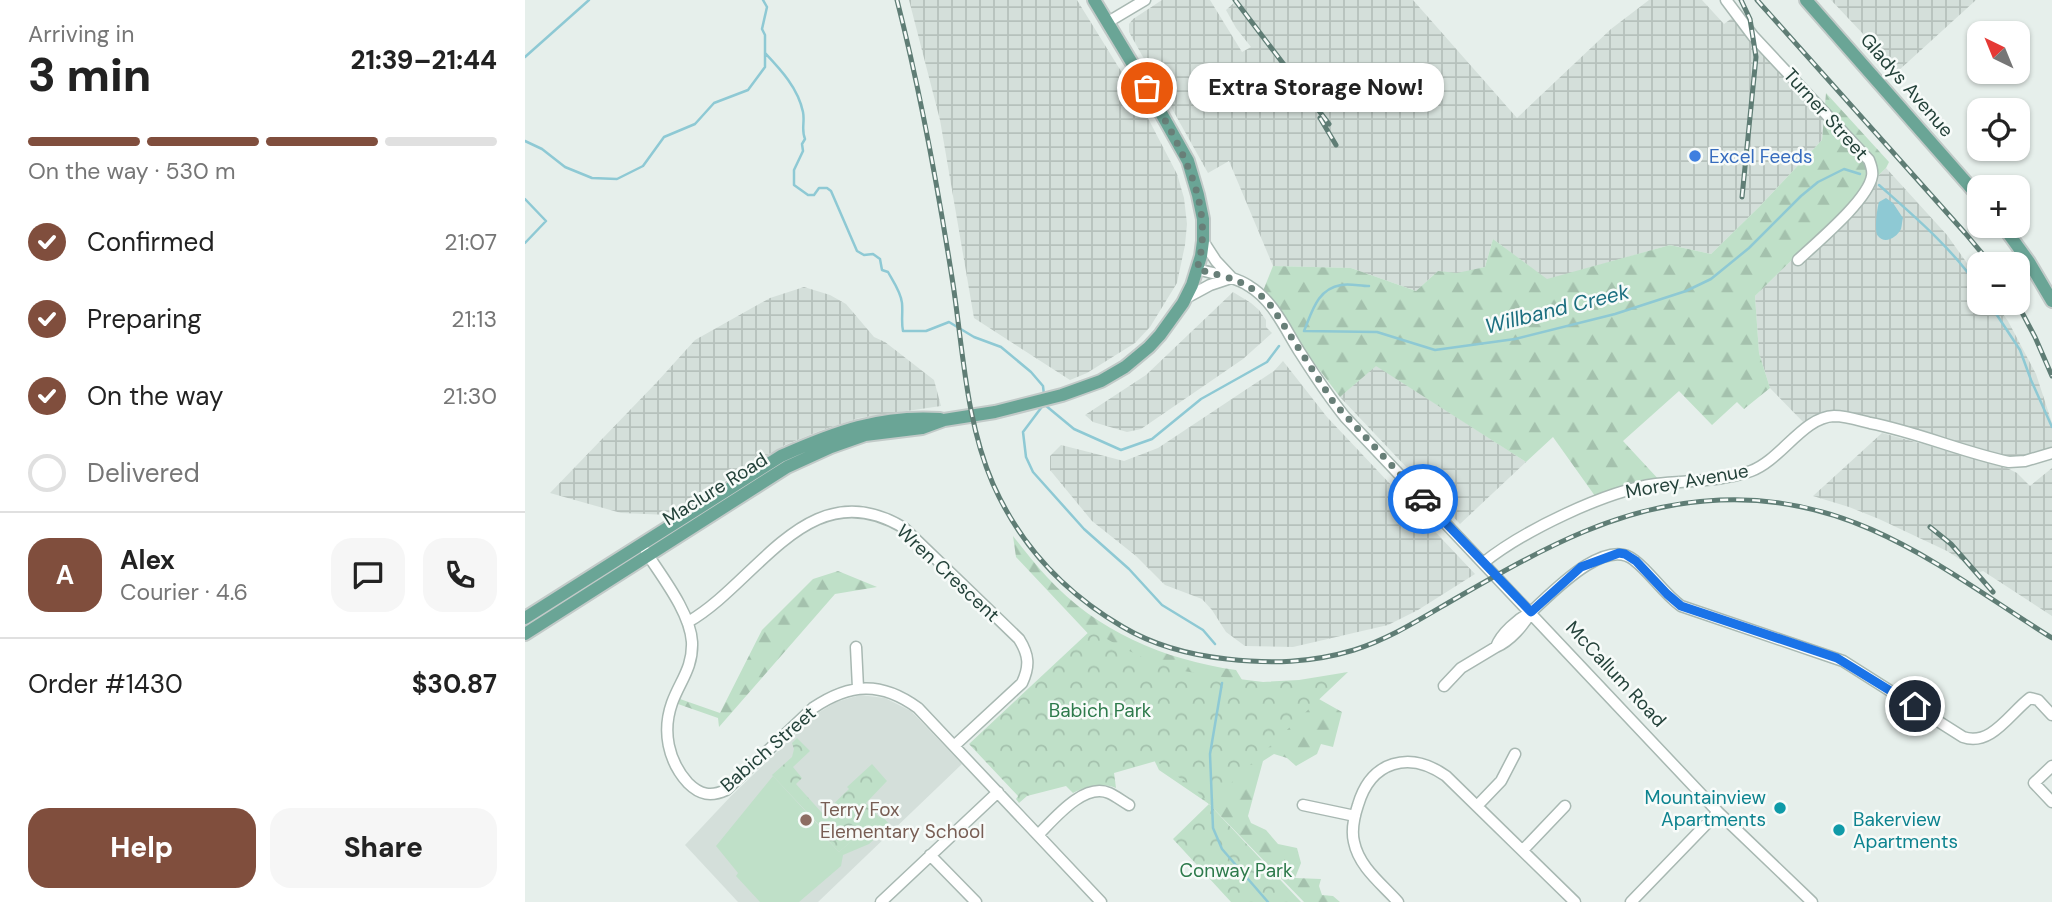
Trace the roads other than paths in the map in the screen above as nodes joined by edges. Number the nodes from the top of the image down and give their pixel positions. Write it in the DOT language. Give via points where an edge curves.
graph roads {
  1 [pos="1094,0"];
  2 [pos="1145,0"];
  3 [pos="1726,0"];
  4 [pos="1806,0"];
  5 [pos="1108,22"];
  6 [pos="1967,183"];
  7 [pos="2012,238"];
  8 [pos="1203,241"];
  9 [pos="1798,260"];
  10 [pos="1197,269"];
  11 [pos="1231,278"];
  12 [pos="1186,298"];
  13 [pos="2052,301"];
  14 [pos="2052,453"];
  15 [pos="644,550"];
  16 [pos="1483,562"];
  17 [pos="1531,612"];
  18 [pos="525,618"];
  19 [pos="688,622"];
  20 [pos="525,634"];
  21 [pos="856,647"];
  22 [pos="1444,686"];
  23 [pos="858,688"];
  24 [pos="2052,715"];
  25 [pos="954,746"];
  26 [pos="1515,754"];
  27 [pos="2052,766"];
  28 [pos="998,792"];
  29 [pos="2052,802"];
  30 [pos="1129,805"];
  31 [pos="1303,805"];
  32 [pos="1477,806"];
  33 [pos="1565,806"];
  34 [pos="1718,811"];
  35 [pos="1355,816"];
  36 [pos="1038,835"];
  37 [pos="1523,850"];
  38 [pos="930,855"];
  39 [pos="1635,900"];
  40 [pos="881,902"];
  41 [pos="976,902"];
  42 [pos="1101,902"];
  43 [pos="1398,902"];
  44 [pos="1576,902"];
  45 [pos="1812,902"];
  1 -- 5 [label="main road"];
  2 -- 5 [label="street"];
  3 -- 9 [label="street, Turner Street" via="1753,36 1869,160 1873,174 1860,200"];
  4 -- 6 [label="main road, Gladys Avenue"];
  5 -- 8 [label="main road" via="1188,161 1201,207"];
  7 -- 13 [label="main road"];
  8 -- 10 [label="main road"];
  8 -- 11 [label="street"];
  10 -- 11 [label="street, McCallum Road"];
  10 -- 12 [label="main road, Maclure Road"];
  11 -- 12 [label="street"];
  11 -- 16 [label="street, McCallum Road" via="1248,285 1272,307 1345,416"];
  12 -- 15 [label="main road, Maclure Road" via="1160,335 1132,362 1101,382 973,416 862,425 825,436 781,456"];
  14 -- 16 [label="street, Morey Avenue" via="2009,462 1903,430 1830,416 1808,426 1753,471 1627,490 1545,525"];
  15 -- 18 [label="main road, Maclure Road"];
  15 -- 19 [label="street, Babich Street"];
  15 -- 20 [label="main road, Maclure Road"];
  16 -- 17 [label="street, McCallum Road"];
  17 -- 22 [label="street" via="1498,640 1496,647 1461,668"];
  17 -- 24 [label="street" via="1581,567 1622,553 1681,606 1843,661 1963,737 1985,737 2030,698"];
  17 -- 34 [label="street, McCallum Road"];
  19 -- 23 [label="street, Babich Street" via="691,660 673,701 667,737 680,774 703,794 726,790 813,708 842,691"];
  19 -- 25 [label="street, Wren Crescent" via="807,524 851,510 887,517 904,528 1026,650 1029,661 1022,683"];
  21 -- 23 [label="street"];
  23 -- 25 [label="street, Babich Street" via="905,698"];
  25 -- 28 [label="street, Babich Street"];
  26 -- 32 [label="street" via="1501,780"];
  27 -- 29 [label="street" via="2034,783"];
  28 -- 36 [label="street, Babich Street"];
  28 -- 38 [label="street"];
  30 -- 36 [label="street" via="1108,792 1087,793"];
  31 -- 35 [label="street"];
  32 -- 35 [label="street" via="1434,768 1406,762 1379,771 1369,781"];
  32 -- 37 [label="street"];
  33 -- 37 [label="street"];
  34 -- 39 [label="street"];
  34 -- 45 [label="street, McCallum Road"];
  35 -- 43 [label="street" via="1358,855"];
  36 -- 42 [label="street, Babich Street"];
  37 -- 44 [label="street"];
  38 -- 40 [label="street"];
  38 -- 41 [label="street"];
}
